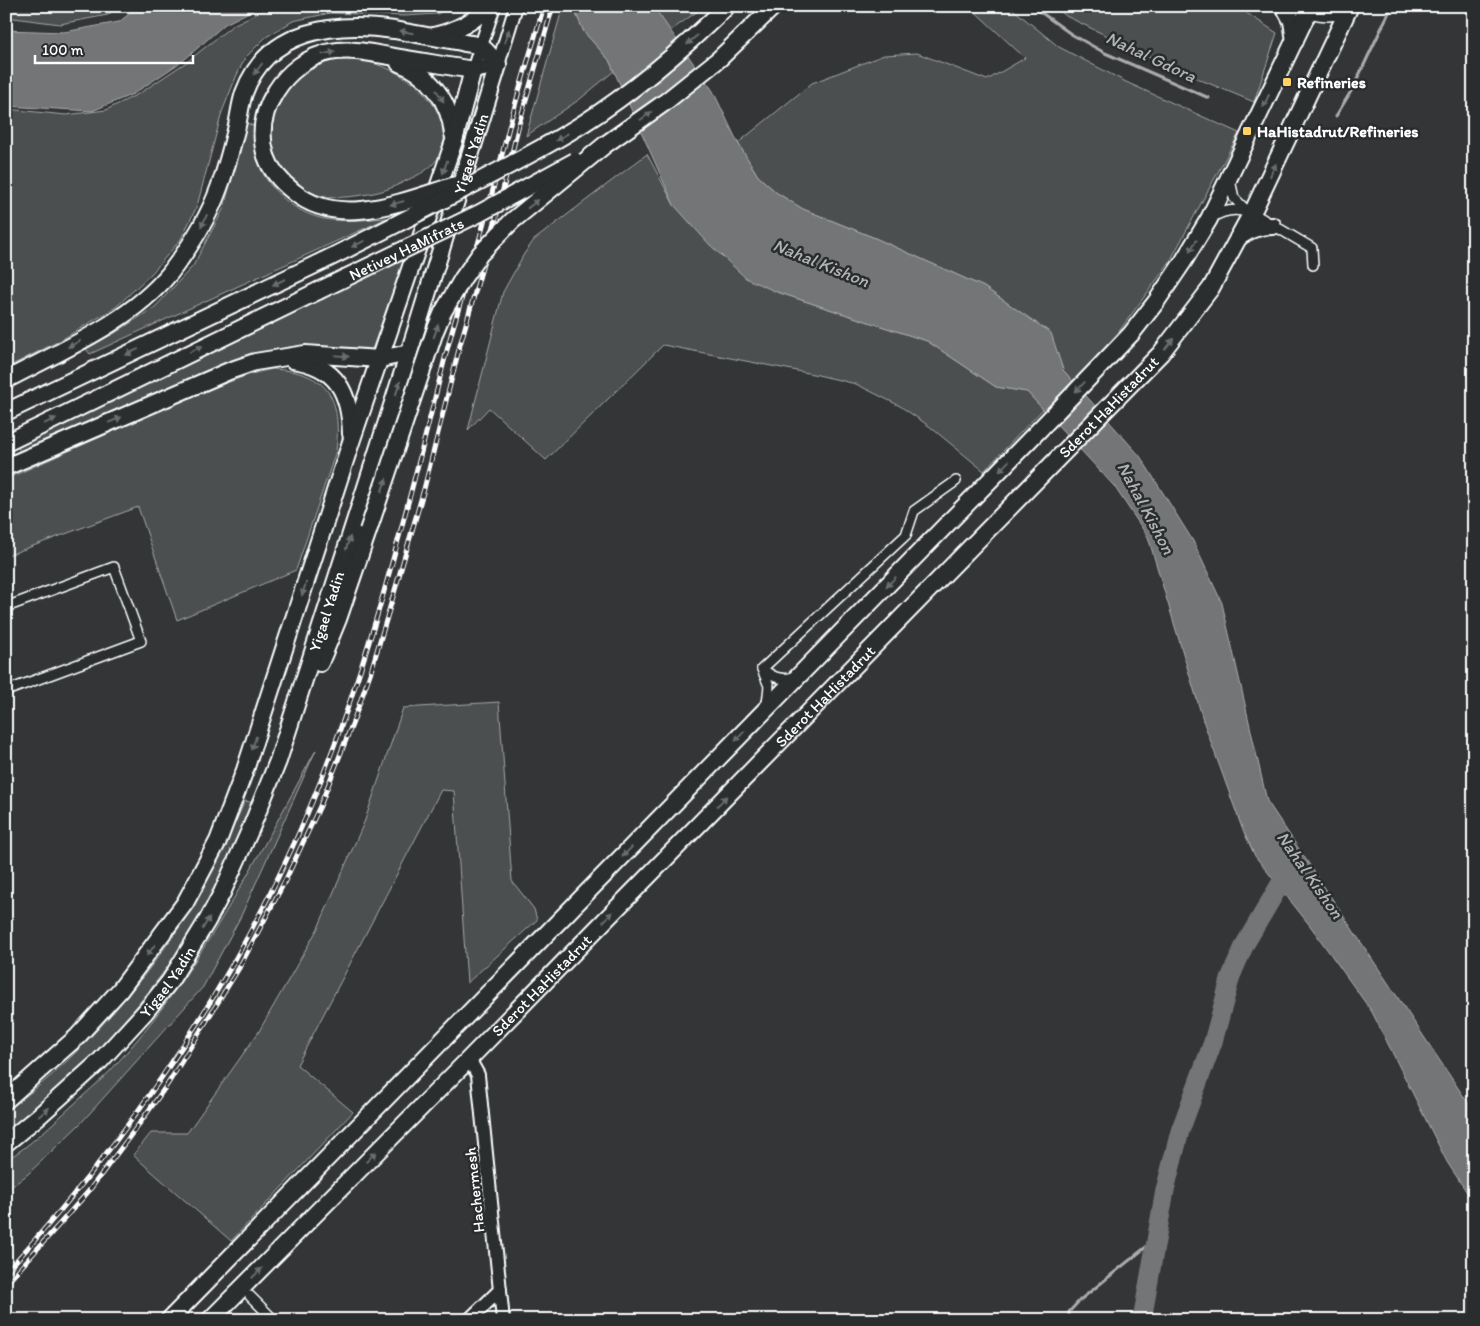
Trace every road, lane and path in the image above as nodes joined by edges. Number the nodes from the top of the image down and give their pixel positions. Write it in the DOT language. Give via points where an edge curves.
graph roads {
  1 [pos="488,6"];
  2 [pos="494,6"];
  3 [pos="516,6"];
  4 [pos="727,6"];
  5 [pos="774,6"];
  6 [pos="1284,6"];
  7 [pos="1291,6"];
  8 [pos="1349,9"];
  9 [pos="1310,10"];
  10 [pos="431,36"];
  11 [pos="1295,41"];
  12 [pos="480,46"];
  13 [pos="371,53"];
  14 [pos="498,65"];
  15 [pos="473,70"];
  16 [pos="454,141"];
  17 [pos="606,144"];
  18 [pos="494,173"];
  19 [pos="1230,177"];
  20 [pos="1251,214"];
  21 [pos="1209,219"];
  22 [pos="1273,226"];
  23 [pos="1238,238"];
  24 [pos="1313,265"];
  25 [pos="409,352"];
  26 [pos="276,357"];
  27 [pos="380,359"];
  28 [pos="6,380"];
  29 [pos="6,412"];
  30 [pos="351,442"];
  31 [pos="6,443"];
  32 [pos="6,466"];
  33 [pos="956,482"];
  34 [pos="6,607"];
  35 [pos="762,669"];
  36 [pos="798,677"];
  37 [pos="6,691"];
  38 [pos="765,710"];
  39 [pos="278,762"];
  40 [pos="469,1059"];
  41 [pos="6,1100"];
  42 [pos="6,1143"];
  43 [pos="500,1290"];
  44 [pos="250,1296"];
  45 [pos="169,1320"];
  46 [pos="210,1320"];
  47 [pos="274,1320"];
  48 [pos="469,1320"];
  49 [pos="504,1320"];
  1 -- 10 [label="highway" via="467,23"];
  2 -- 12 [label="street, Yigael Yadin"];
  14 -- 3 [label="street, Yigael Yadin, one-way"];
  4 -- 18 [label="highway, Netivey HaMifrats, one-way, bridge" via="677,53 585,122"];
  17 -- 5 [label="highway, Netivey HaMifrats, one-way" via="711,66"];
  6 -- 11 [label="highway" via="1292,21"];
  7 -- 9 [label="street"];
  8 -- 9 [label="street" via="1332,16"];
  20 -- 8 [label="highway, Sderot HaHistadrut, one-way"];
  9 -- 11 [label="highway, Sderot HaHistadrut"];
  10 -- 12 [label="highway"];
  10 -- 28 [label="highway, one-way" via="369,27 340,27 309,32 270,53 254,73 244,93 219,189 197,236 169,274 116,322"];
  11 -- 19 [label="highway, Sderot HaHistadrut, one-way"];
  12 -- 14 [label="highway"];
  12 -- 15 [label="street, Yigael Yadin"];
  13 -- 15 [label="highway"];
  13 -- 16 [label="highway, one-way" via="402,64 423,76 436,89 451,117"];
  18 -- 13 [label="highway, one-way, bridge" via="378,208 339,210 320,207 302,200 284,185 266,156 262,124 269,102 280,84 312,58 328,52"];
  14 -- 15 [label="highway"];
  14 -- 25 [label="highway, Yigael Yadin"];
  15 -- 16 [label="highway, Yigael Yadin"];
  16 -- 27 [label="highway, Yigael Yadin, one-way"];
  31 -- 17 [label="highway, Netivey HaMifrats, one-way, bridge" via="480,213"];
  39 -- 17 [label="highway, one-way, bridge" via="338,619 443,312 480,254 512,221"];
  18 -- 29 [label="highway, Netivey HaMifrats, one-way, bridge" via="323,261"];
  19 -- 20 [label="street" via="1234,198"];
  19 -- 21 [label="highway, Sderot HaHistadrut"];
  20 -- 21 [label="street" via="1234,210"];
  20 -- 22 [label="street"];
  20 -- 23 [label="highway, Sderot HaHistadrut"];
  21 -- 36 [label="highway, Sderot HaHistadrut, one-way" via="1156,302 1114,352"];
  22 -- 23 [label="highway" via="1255,228"];
  22 -- 24 [label="street" via="1312,248"];
  40 -- 23 [label="highway, Sderot HaHistadrut, one-way" via="1162,353 1211,288"];
  25 -- 27 [label="highway"];
  39 -- 25 [label="highway, Yigael Yadin, one-way"];
  26 -- 27 [label="highway, one-way" via="305,354"];
  26 -- 30 [label="highway" via="309,363 339,383 348,407"];
  32 -- 26 [label="highway, one-way" via="229,371"];
  27 -- 30 [label="highway, Yigael Yadin"];
  30 -- 41 [label="highway, Yigael Yadin, one-way" via="245,770 203,873 185,904 120,990 77,1037"];
  33 -- 35 [label="street" via="914,511 906,535"];
  34 -- 37 [label="street" via="114,567 141,641"];
  35 -- 36 [label="street" via="780,679"];
  35 -- 38 [label="street" via="769,686"];
  36 -- 38 [label="highway, Sderot HaHistadrut"];
  38 -- 45 [label="highway, Sderot HaHistadrut, one-way"];
  42 -- 39 [label="highway, Yigael Yadin, one-way" via="100,1061 170,981 222,893"];
  40 -- 43 [label="street, Hachermesh" via="478,1075"];
  46 -- 40 [label="highway, Sderot HaHistadrut, one-way"];
  43 -- 48 [label="street"];
  43 -- 49 [label="street, Hachermesh"];
  44 -- 47 [label="street"];
}
